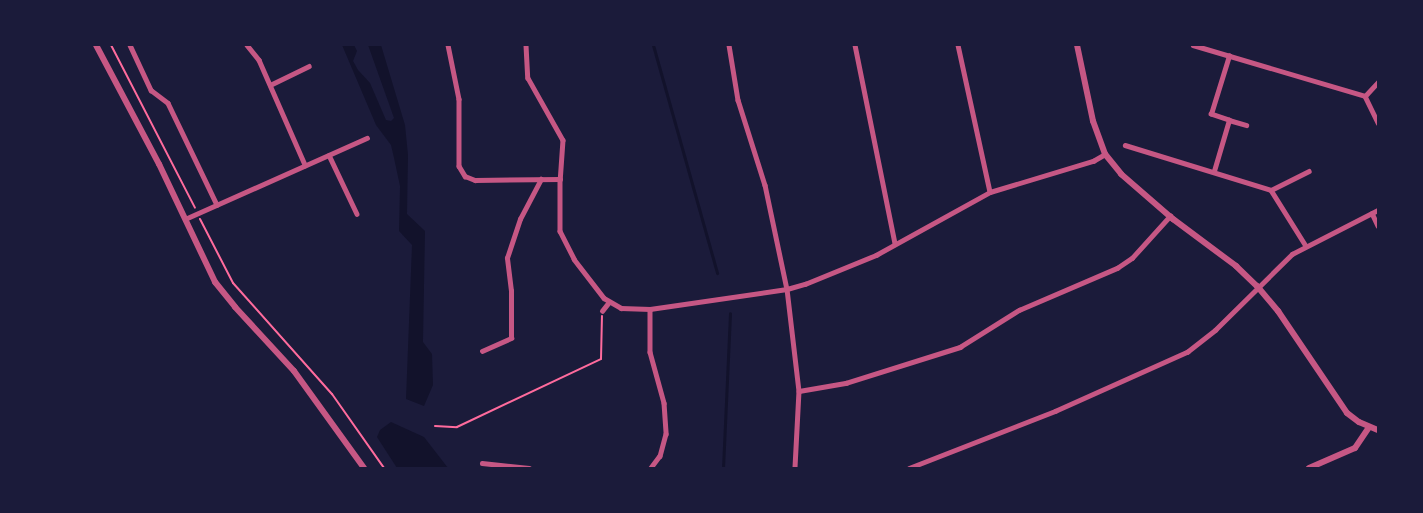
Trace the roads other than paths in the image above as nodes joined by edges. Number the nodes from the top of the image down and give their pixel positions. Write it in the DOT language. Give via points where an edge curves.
graph roads {
  1 [pos="96,45"];
  2 [pos="130,45"];
  3 [pos="247,45"];
  4 [pos="448,45"];
  5 [pos="526,45"];
  6 [pos="729,45"];
  7 [pos="855,45"];
  8 [pos="958,45"];
  9 [pos="1077,45"];
  10 [pos="1193,45"];
  11 [pos="1229,56"];
  12 [pos="309,66"];
  13 [pos="1378,82"];
  14 [pos="270,85"];
  15 [pos="1365,96"];
  16 [pos="1229,120"];
  17 [pos="1378,123"];
  18 [pos="1246,125"];
  19 [pos="367,138"];
  20 [pos="1125,145"];
  21 [pos="1105,154"];
  22 [pos="329,155"];
  23 [pos="305,165"];
  24 [pos="1214,171"];
  25 [pos="1310,171"];
  26 [pos="541,179"];
  27 [pos="560,179"];
  28 [pos="1272,190"];
  29 [pos="990,192"];
  30 [pos="217,205"];
  31 [pos="1375,211"];
  32 [pos="357,214"];
  33 [pos="1170,216"];
  34 [pos="185,219"];
  35 [pos="1378,226"];
  36 [pos="895,243"];
  37 [pos="1306,246"];
  38 [pos="1257,286"];
  39 [pos="787,289"];
  40 [pos="609,302"];
  41 [pos="650,309"];
  42 [pos="602,310"];
  43 [pos="482,351"];
  44 [pos="799,391"];
  45 [pos="1369,427"];
  46 [pos="1378,430"];
  47 [pos="482,463"];
  48 [pos="363,468"];
  49 [pos="529,468"];
  50 [pos="651,468"];
  51 [pos="795,468"];
  52 [pos="909,468"];
  53 [pos="1309,468"];
  1 -- 34 [label="street"];
  2 -- 30 [label="street" via="151,90 168,103"];
  3 -- 14 [label="street"];
  4 -- 26 [label="street" via="459,99 461,171 475,180"];
  5 -- 27 [label="street" via="528,78 563,140"];
  6 -- 39 [label="street" via="738,100 765,185"];
  7 -- 36 [label="street"];
  8 -- 29 [label="street"];
  9 -- 21 [label="street" via="1093,121"];
  10 -- 11 [label="street"];
  11 -- 15 [label="street"];
  11 -- 16 [label="street" via="1211,114"];
  12 -- 14 [label="street"];
  13 -- 15 [label="street"];
  14 -- 23 [label="street"];
  15 -- 17 [label="street"];
  16 -- 18 [label="street"];
  16 -- 24 [label="street"];
  19 -- 22 [label="street"];
  20 -- 24 [label="street"];
  21 -- 29 [label="street"];
  21 -- 33 [label="street" via="1121,174"];
  22 -- 23 [label="street"];
  22 -- 32 [label="street"];
  23 -- 30 [label="street"];
  24 -- 28 [label="street"];
  25 -- 28 [label="street"];
  26 -- 27 [label="street"];
  26 -- 43 [label="street" via="520,219 507,258 511,338"];
  27 -- 40 [label="street" via="560,231 574,259"];
  28 -- 37 [label="street"];
  29 -- 36 [label="street"];
  30 -- 34 [label="street"];
  31 -- 35 [label="street"];
  31 -- 37 [label="street"];
  33 -- 38 [label="street"];
  33 -- 44 [label="street" via="1132,258 1117,268 1019,310 960,347 846,383"];
  34 -- 48 [label="street" via="215,282 294,371"];
  36 -- 39 [label="street" via="876,255"];
  37 -- 38 [label="street"];
  38 -- 45 [label="street" via="1347,413"];
  38 -- 52 [label="street" via="1215,330 1187,352 1055,411"];
  39 -- 41 [label="street"];
  39 -- 44 [label="street"];
  40 -- 41 [label="street" via="621,309"];
  40 -- 42 [label="street"];
  41 -- 50 [label="street" via="650,352 664,403 666,434 660,456"];
  44 -- 51 [label="street"];
  45 -- 46 [label="street"];
  45 -- 53 [label="street" via="1355,448"];
  47 -- 49 [label="street"];
}
